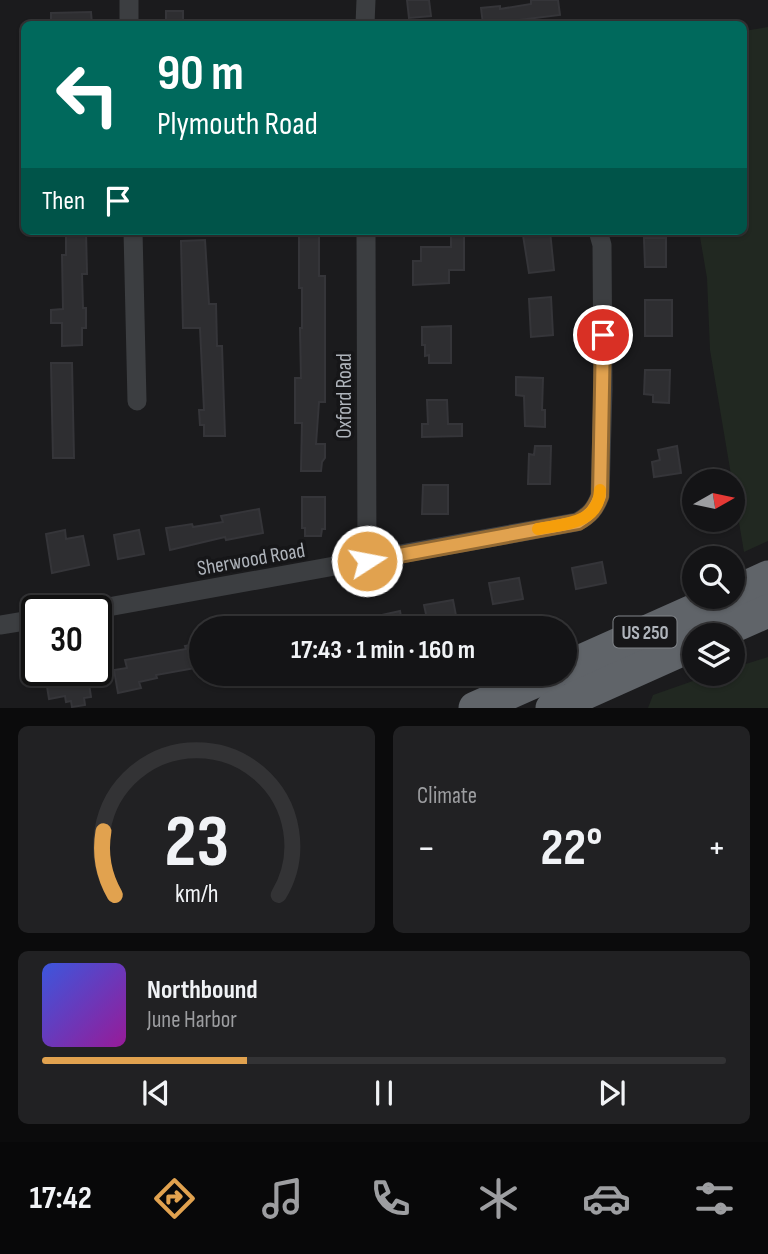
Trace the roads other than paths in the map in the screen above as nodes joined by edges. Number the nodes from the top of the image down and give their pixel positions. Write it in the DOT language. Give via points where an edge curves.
graph roads {
  1 [pos="129,0"];
  2 [pos="366,0"];
  3 [pos="130,21"];
  4 [pos="365,21"];
  5 [pos="133,235"];
  6 [pos="366,235"];
  7 [pos="599,235"];
  8 [pos="137,401"];
  9 [pos="367,561"];
  10 [pos="768,577"];
  11 [pos="745,588"];
  12 [pos="112,606"];
  13 [pos="697,609"];
  14 [pos="768,611"];
  15 [pos="21,622"];
  16 [pos="741,623"];
  17 [pos="0,625"];
  18 [pos="682,650"];
  19 [pos="577,663"];
  20 [pos="653,663"];
  21 [pos="525,686"];
  22 [pos="475,708"];
  23 [pos="552,708"];
  24 [pos="570,708"];
  1 -- 3 [label="street"];
  2 -- 4 [label="street"];
  5 -- 8 [label="street"];
  6 -- 9 [label="street, Oxford Road"];
  7 -- 9 [label="street, Sherwood Road" via="603,389 596,507 578,522"];
  9 -- 12 [label="street, Sherwood Road"];
  10 -- 11 [label="highway"];
  13 -- 19 [label="highway, US 250"];
  14 -- 16 [label="highway"];
  15 -- 17 [label="street"];
  18 -- 20 [label="highway, US 250"];
  20 -- 23 [label="highway, US 250"];
  20 -- 24 [label="highway"];
  21 -- 22 [label="highway"];
}
